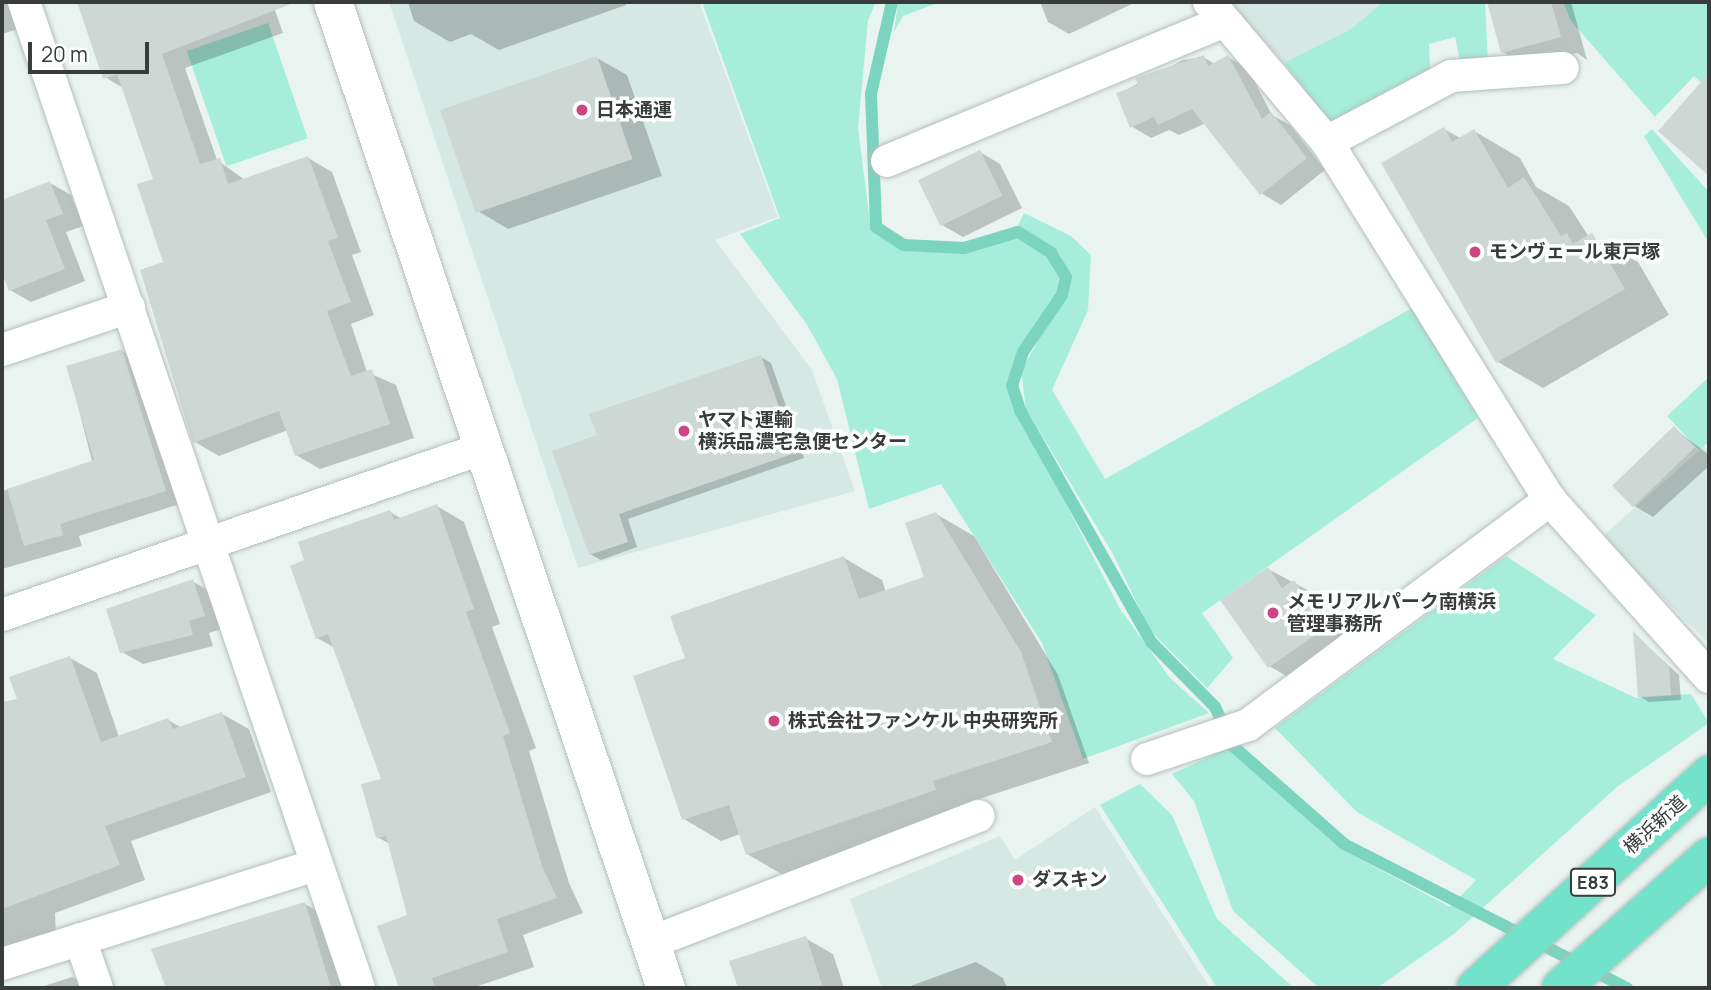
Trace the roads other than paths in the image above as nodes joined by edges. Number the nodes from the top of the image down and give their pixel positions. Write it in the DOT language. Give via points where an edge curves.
graph roads {
  1 [pos="24,2"];
  2 [pos="333,2"];
  3 [pos="1216,12"];
  4 [pos="1563,68"];
  5 [pos="1327,142"];
  6 [pos="887,161"];
  7 [pos="129,307"];
  8 [pos="2,350"];
  9 [pos="484,448"];
  10 [pos="1550,500"];
  11 [pos="210,543"];
  12 [pos="2,615"];
  13 [pos="1709,677"];
  14 [pos="1147,759"];
  15 [pos="1709,775"];
  16 [pos="979,816"];
  17 [pos="1709,857"];
  18 [pos="316,866"];
  19 [pos="80,939"];
  20 [pos="652,942"];
  21 [pos="2,964"];
  22 [pos="97,988"];
  23 [pos="359,988"];
  24 [pos="666,988"];
  25 [pos="1476,988"];
  26 [pos="1560,988"];
  1 -- 7 [label="street"];
  2 -- 9 [label="street"];
  3 -- 5 [label="street"];
  3 -- 6 [label="street"];
  4 -- 5 [label="street" via="1451,76"];
  5 -- 10 [label="street"];
  7 -- 8 [label="street"];
  7 -- 11 [label="street"];
  9 -- 11 [label="street"];
  9 -- 20 [label="street"];
  10 -- 13 [label="street"];
  10 -- 14 [label="street" via="1248,725"];
  11 -- 12 [label="street"];
  11 -- 18 [label="street"];
  15 -- 25 [label="highway, 横浜新道 / E83"];
  16 -- 20 [label="street"];
  17 -- 26 [label="highway"];
  18 -- 19 [label="street"];
  18 -- 23 [label="street"];
  19 -- 21 [label="street"];
  19 -- 22 [label="street"];
  20 -- 24 [label="street"];
}
